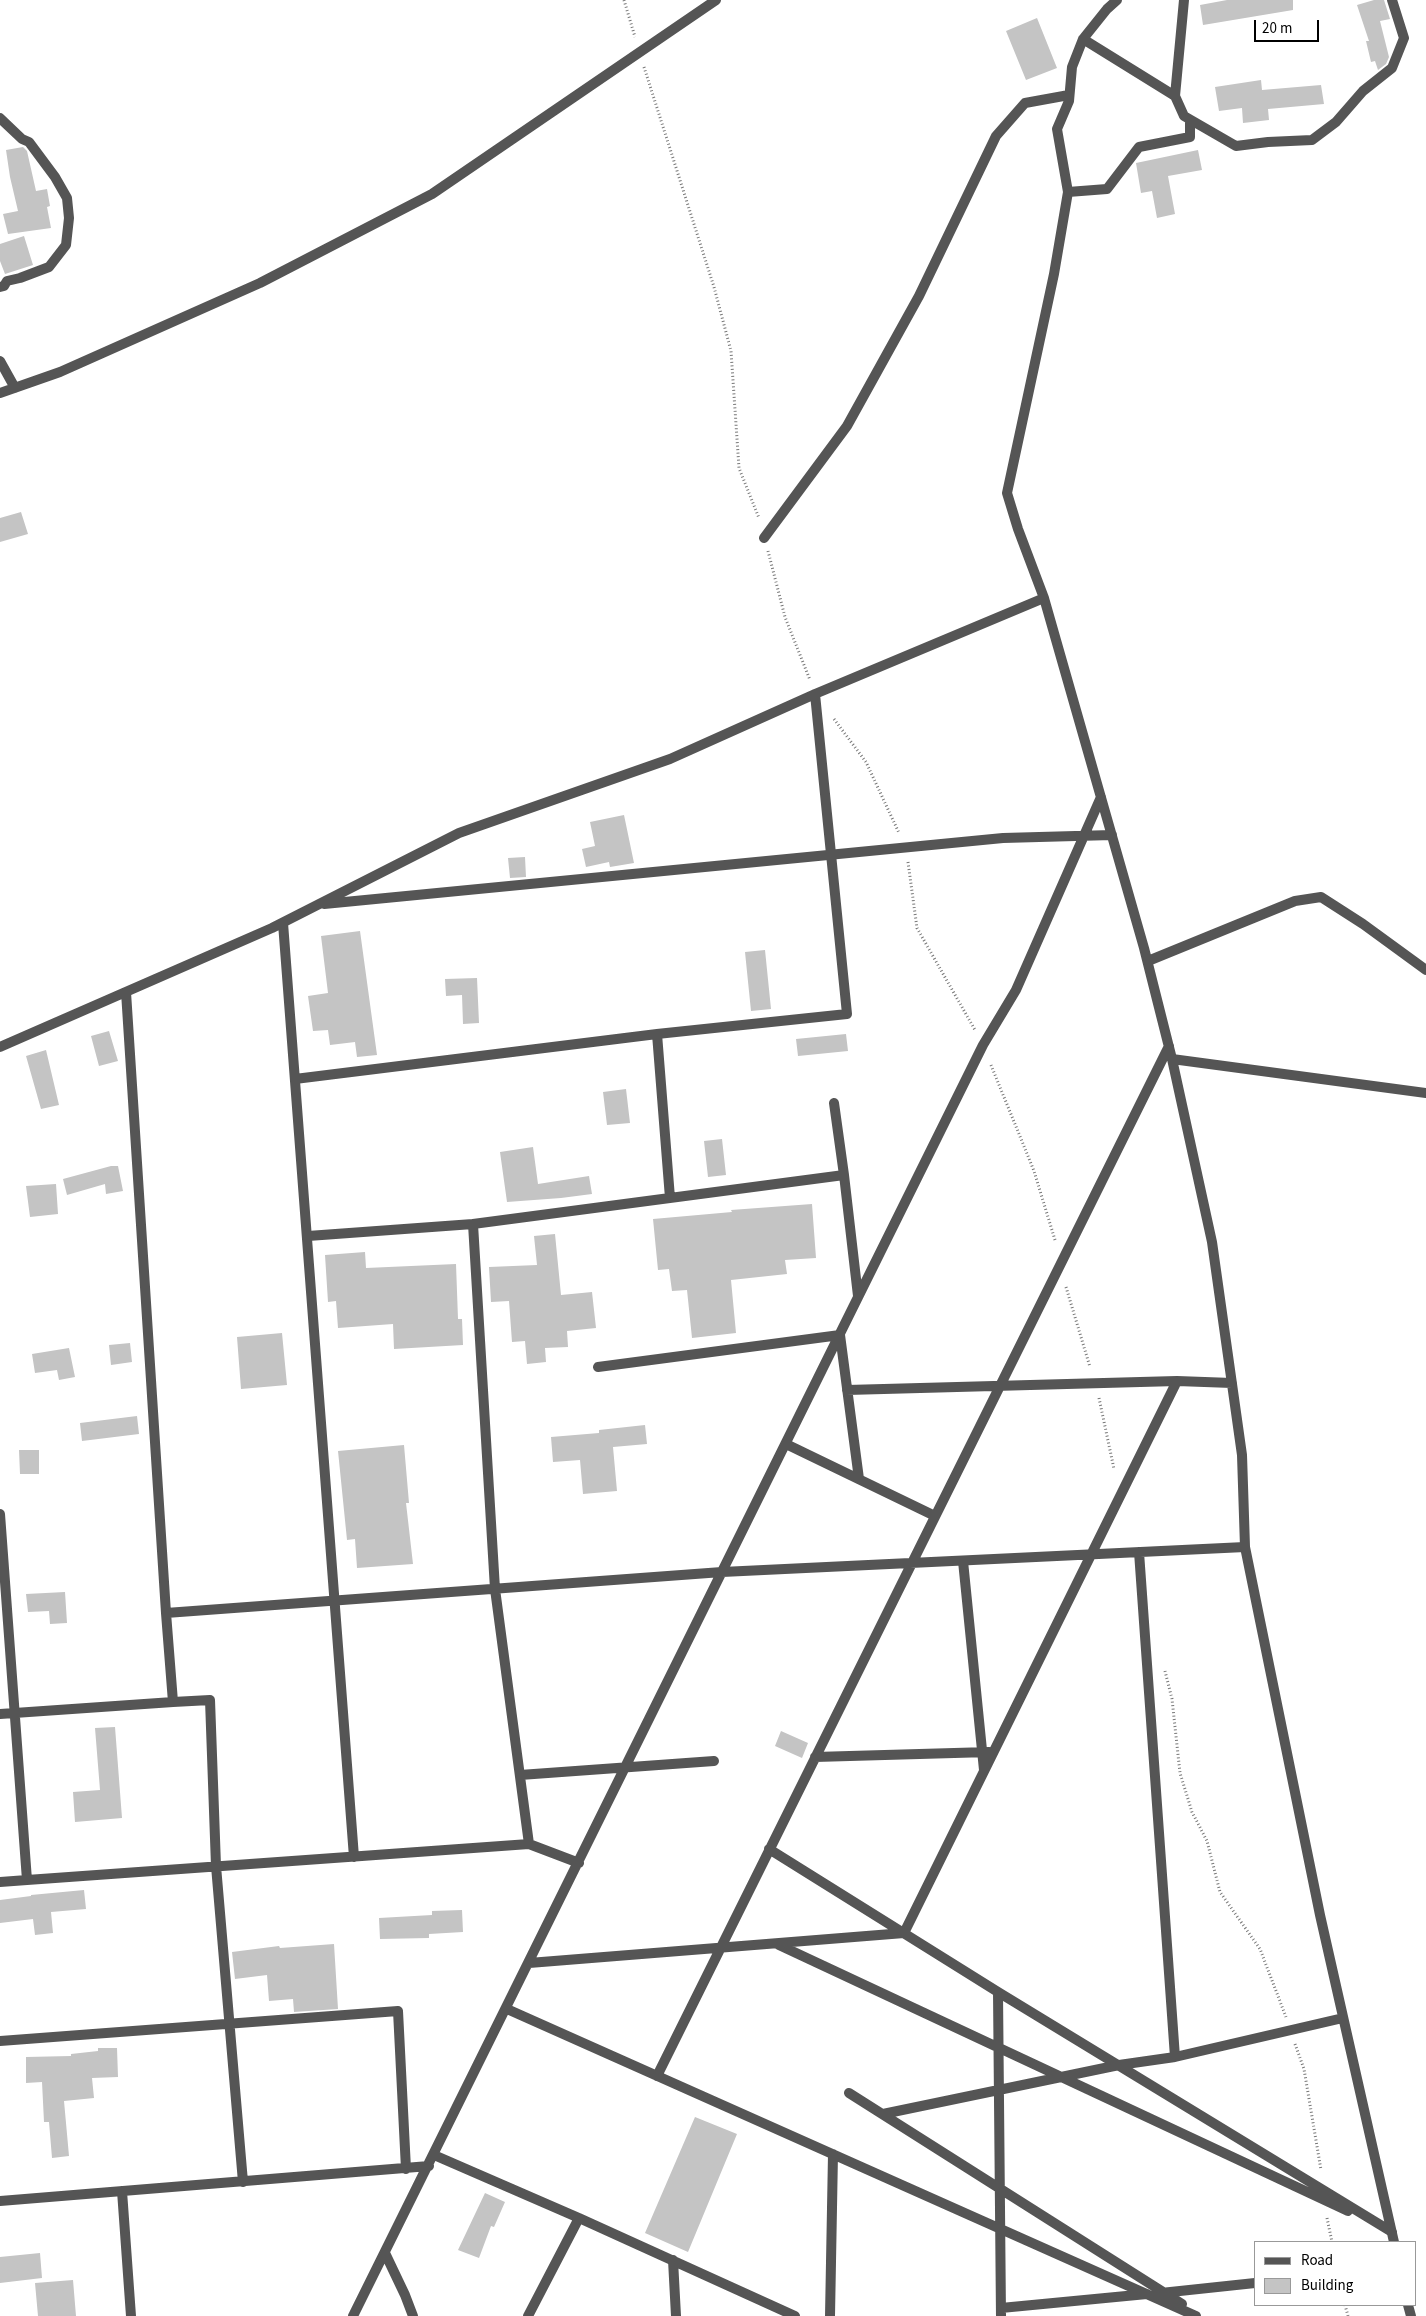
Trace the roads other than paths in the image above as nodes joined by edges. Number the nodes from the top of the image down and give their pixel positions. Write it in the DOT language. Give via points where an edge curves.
graph roads {
  1 [pos="716,0"];
  2 [pos="1118,0"];
  3 [pos="1184,0"];
  4 [pos="1392,0"];
  5 [pos="1083,39"];
  6 [pos="1069,95"];
  7 [pos="1176,96"];
  8 [pos="0,118"];
  9 [pos="1190,120"];
  10 [pos="1068,192"];
  11 [pos="0,287"];
  12 [pos="0,361"];
  13 [pos="15,388"];
  14 [pos="0,393"];
  15 [pos="764,538"];
  16 [pos="1044,598"];
  17 [pos="815,694"];
  18 [pos="1101,797"];
  19 [pos="1112,835"];
  20 [pos="1084,836"];
  21 [pos="831,855"];
  22 [pos="318,905"];
  23 [pos="283,922"];
  24 [pos="1148,961"];
  25 [pos="1426,970"];
  26 [pos="126,992"];
  27 [pos="658,1034"];
  28 [pos="1169,1046"];
  29 [pos="0,1047"];
  30 [pos="1172,1058"];
  31 [pos="295,1079"];
  32 [pos="1426,1093"];
  33 [pos="834,1103"];
  34 [pos="844,1175"];
  35 [pos="670,1198"];
  36 [pos="473,1224"];
  37 [pos="308,1236"];
  38 [pos="858,1297"];
  39 [pos="840,1335"];
  40 [pos="598,1367"];
  41 [pos="1177,1382"];
  42 [pos="1232,1383"];
  43 [pos="999,1387"];
  44 [pos="847,1390"];
  45 [pos="786,1444"];
  46 [pos="858,1479"];
  47 [pos="0,1514"];
  48 [pos="935,1516"];
  49 [pos="1244,1547"];
  50 [pos="1139,1552"];
  51 [pos="1092,1554"];
  52 [pos="964,1561"];
  53 [pos="911,1563"];
  54 [pos="722,1572"];
  55 [pos="495,1589"];
  56 [pos="334,1600"];
  57 [pos="166,1612"];
  58 [pos="173,1702"];
  59 [pos="16,1713"];
  60 [pos="0,1714"];
  61 [pos="982,1752"];
  62 [pos="994,1752"];
  63 [pos="815,1757"];
  64 [pos="714,1761"];
  65 [pos="626,1768"];
  66 [pos="984,1771"];
  67 [pos="520,1775"];
  68 [pos="529,1844"];
  69 [pos="770,1849"];
  70 [pos="354,1857"];
  71 [pos="579,1864"];
  72 [pos="216,1866"];
  73 [pos="27,1880"];
  74 [pos="0,1882"];
  75 [pos="904,1933"];
  76 [pos="777,1944"];
  77 [pos="720,1948"];
  78 [pos="529,1962"];
  79 [pos="998,1992"];
  80 [pos="507,2009"];
  81 [pos="1343,2018"];
  82 [pos="228,2023"];
  83 [pos="0,2041"];
  84 [pos="999,2049"];
  85 [pos="1175,2056"];
  86 [pos="1119,2065"];
  87 [pos="657,2076"];
  88 [pos="1060,2078"];
  89 [pos="999,2090"];
  90 [pos="849,2093"];
  91 [pos="883,2114"];
  92 [pos="434,2154"];
  93 [pos="833,2154"];
  94 [pos="429,2166"];
  95 [pos="406,2169"];
  96 [pos="243,2182"];
  97 [pos="1000,2189"];
  98 [pos="122,2192"];
  99 [pos="1324,2195"];
  100 [pos="0,2201"];
  101 [pos="579,2218"];
  102 [pos="1000,2229"];
  103 [pos="1392,2232"];
  104 [pos="1394,2241"];
  105 [pos="385,2253"];
  106 [pos="673,2260"];
  107 [pos="1254,2284"];
  108 [pos="1163,2292"];
  109 [pos="1147,2294"];
  110 [pos="1001,2312"];
  111 [pos="131,2316"];
  112 [pos="353,2316"];
  113 [pos="413,2316"];
  114 [pos="528,2316"];
  115 [pos="676,2316"];
  116 [pos="795,2316"];
  117 [pos="830,2316"];
  118 [pos="1196,2316"];
  119 [pos="1200,2316"];
  1 -- 13 [label="street" via="432,194 260,283 60,372"];
  2 -- 5 [label="street"];
  3 -- 7 [label="street"];
  4 -- 9 [label="street" via="1404,38 1392,68 1363,91 1336,122 1312,140 1236,146"];
  5 -- 6 [label="street" via="1072,68"];
  5 -- 7 [label="street"];
  6 -- 10 [label="street" via="1057,129"];
  6 -- 15 [label="street" via="1025,103 996,136 919,296 847,426"];
  7 -- 9 [label="street" via="1184,116"];
  8 -- 11 [label="street" via="22,140 30,142 67,198 69,218 66,245 49,267 6,281"];
  9 -- 10 [label="street" via="1190,137 1139,147 1107,189"];
  10 -- 16 [label="street" via="1054,274 1007,493"];
  12 -- 13 [label="street"];
  13 -- 14 [label="street"];
  16 -- 17 [label="street"];
  16 -- 18 [label="street"];
  17 -- 21 [label="street"];
  17 -- 22 [label="street" via="670,759 459,833"];
  18 -- 19 [label="street"];
  18 -- 20 [label="street"];
  19 -- 20 [label="street"];
  19 -- 24 [label="street"];
  20 -- 21 [label="street" via="1003,838"];
  20 -- 38 [label="street" via="1016,990 983,1045"];
  21 -- 22 [label="street"];
  21 -- 27 [label="street" via="846,1014"];
  22 -- 23 [label="street"];
  23 -- 26 [label="street"];
  23 -- 31 [label="street"];
  24 -- 25 [label="street" via="1295,901 1321,897"];
  24 -- 28 [label="street"];
  26 -- 29 [label="street"];
  26 -- 57 [label="street"];
  27 -- 31 [label="street"];
  27 -- 35 [label="street"];
  28 -- 30 [label="street"];
  28 -- 43 [label="street"];
  30 -- 32 [label="street"];
  30 -- 42 [label="street" via="1212,1242"];
  31 -- 37 [label="street"];
  33 -- 34 [label="street"];
  34 -- 35 [label="street"];
  34 -- 38 [label="street"];
  35 -- 36 [label="street"];
  36 -- 37 [label="street"];
  36 -- 55 [label="street"];
  37 -- 56 [label="street"];
  38 -- 39 [label="street"];
  39 -- 40 [label="street"];
  39 -- 44 [label="street"];
  39 -- 45 [label="street"];
  41 -- 42 [label="street"];
  41 -- 43 [label="street"];
  41 -- 51 [label="street"];
  42 -- 49 [label="street" via="1242,1455"];
  43 -- 44 [label="street"];
  43 -- 48 [label="street"];
  44 -- 46 [label="street"];
  45 -- 46 [label="street"];
  45 -- 54 [label="street"];
  46 -- 48 [label="street"];
  47 -- 59 [label="street"];
  48 -- 53 [label="street"];
  49 -- 50 [label="street"];
  49 -- 81 [label="street"];
  50 -- 51 [label="street"];
  50 -- 85 [label="street"];
  51 -- 52 [label="street"];
  51 -- 62 [label="street"];
  52 -- 53 [label="street"];
  52 -- 61 [label="street"];
  53 -- 54 [label="street"];
  53 -- 63 [label="street"];
  54 -- 55 [label="street"];
  54 -- 65 [label="street"];
  55 -- 56 [label="street"];
  55 -- 67 [label="street"];
  56 -- 57 [label="street"];
  56 -- 70 [label="street"];
  57 -- 58 [label="street"];
  58 -- 59 [label="street"];
  58 -- 72 [label="street" via="210,1700"];
  59 -- 60 [label="street"];
  59 -- 73 [label="street"];
  61 -- 62 [label="street"];
  61 -- 63 [label="street"];
  61 -- 66 [label="street"];
  62 -- 66 [label="street"];
  63 -- 69 [label="street"];
  64 -- 65 [label="street"];
  65 -- 67 [label="street"];
  65 -- 71 [label="street"];
  66 -- 75 [label="street"];
  67 -- 68 [label="street"];
  68 -- 70 [label="street"];
  68 -- 71 [label="street"];
  69 -- 75 [label="street"];
  69 -- 77 [label="street"];
  70 -- 72 [label="street"];
  71 -- 78 [label="street"];
  72 -- 73 [label="street"];
  72 -- 82 [label="street"];
  73 -- 74 [label="street"];
  75 -- 76 [label="street"];
  75 -- 79 [label="street"];
  76 -- 77 [label="street"];
  76 -- 84 [label="street"];
  77 -- 78 [label="street"];
  77 -- 87 [label="street"];
  78 -- 80 [label="street"];
  79 -- 84 [label="street"];
  79 -- 86 [label="street"];
  80 -- 87 [label="street"];
  80 -- 92 [label="street"];
  81 -- 85 [label="street"];
  81 -- 103 [label="street"];
  82 -- 83 [label="street"];
  82 -- 95 [label="street" via="398,2011"];
  82 -- 96 [label="street"];
  84 -- 88 [label="street"];
  84 -- 89 [label="street"];
  85 -- 86 [label="street"];
  86 -- 88 [label="street"];
  86 -- 99 [label="street"];
  87 -- 93 [label="street"];
  88 -- 89 [label="street"];
  88 -- 99 [label="street"];
  89 -- 91 [label="street"];
  89 -- 97 [label="street"];
  90 -- 91 [label="street"];
  91 -- 97 [label="street"];
  92 -- 94 [label="street"];
  92 -- 101 [label="street"];
  93 -- 102 [label="street"];
  93 -- 117 [label="street"];
  94 -- 95 [label="street"];
  94 -- 105 [label="street"];
  95 -- 96 [label="street"];
  96 -- 98 [label="street"];
  97 -- 102 [label="street"];
  97 -- 108 [label="street"];
  98 -- 100 [label="street"];
  98 -- 111 [label="street"];
  99 -- 103 [label="street"];
  101 -- 106 [label="street"];
  101 -- 114 [label="street"];
  102 -- 109 [label="street"];
  102 -- 110 [label="street"];
  103 -- 104 [label="street"];
  105 -- 112 [label="street"];
  105 -- 113 [label="street"];
  106 -- 115 [label="street"];
  106 -- 116 [label="street"];
  107 -- 108 [label="street"];
  108 -- 109 [label="street"];
  108 -- 119 [label="street"];
  109 -- 110 [label="street"];
  109 -- 118 [label="street"];
}
